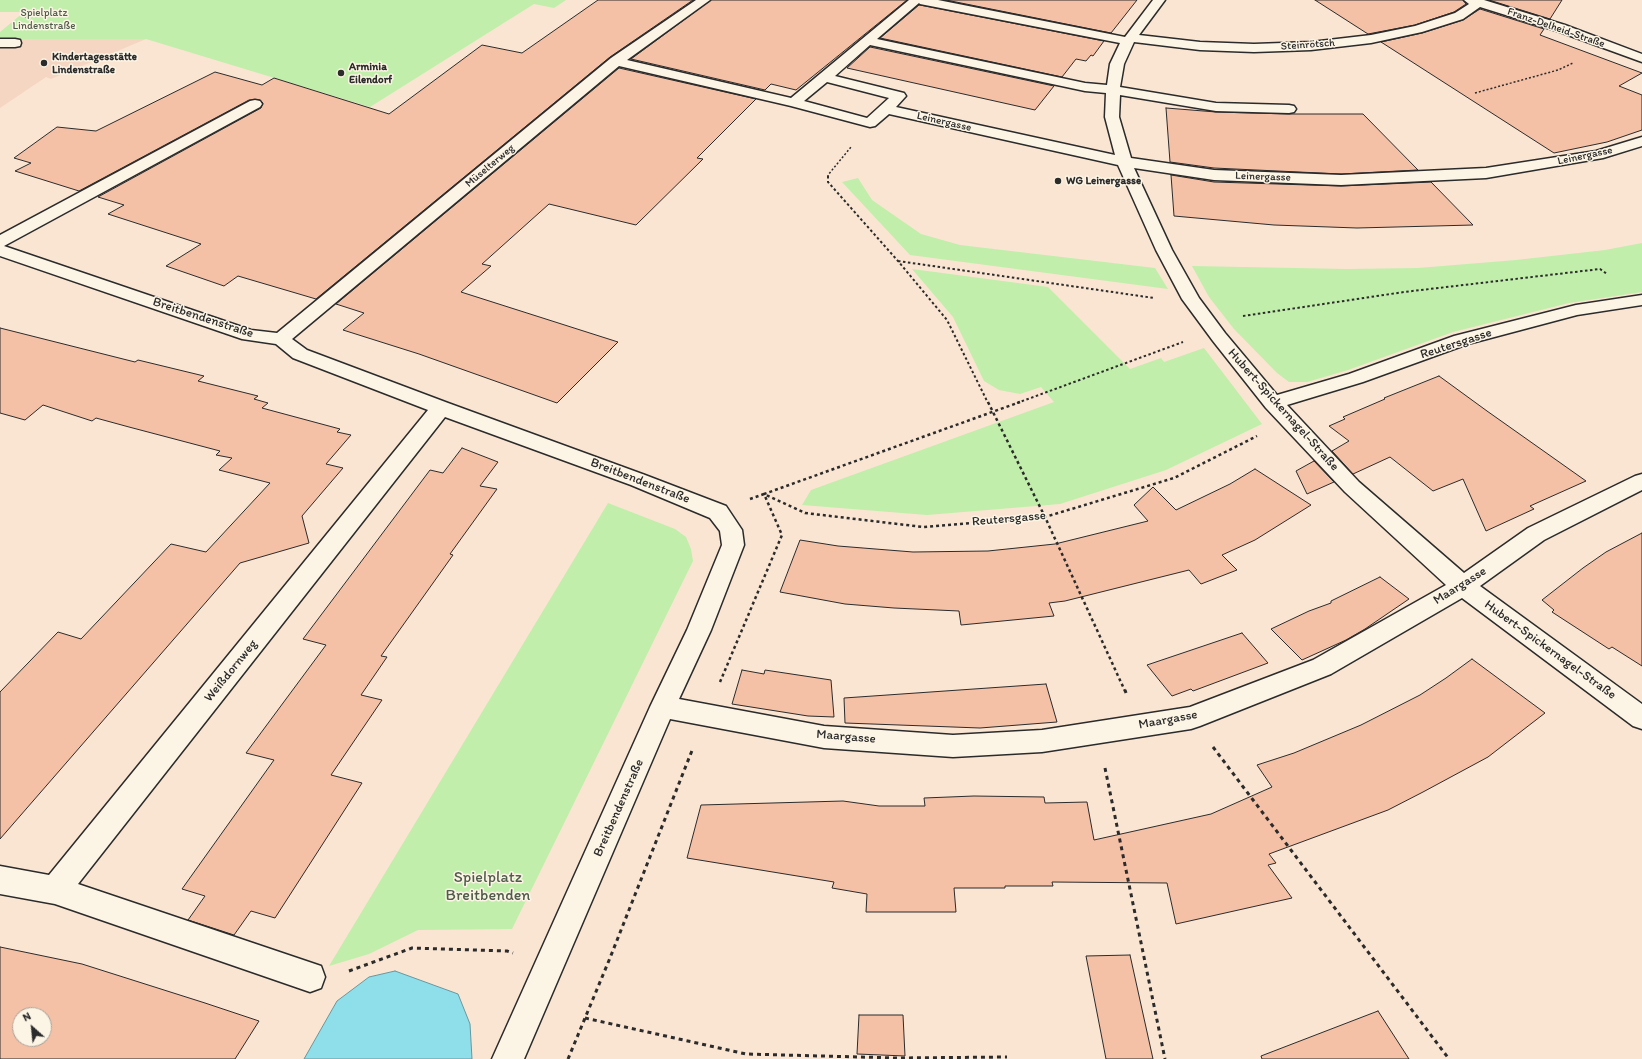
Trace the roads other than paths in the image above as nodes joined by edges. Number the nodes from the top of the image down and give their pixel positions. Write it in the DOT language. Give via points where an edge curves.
graph roads {
  1 [pos="704,0"];
  2 [pos="916,0"];
  3 [pos="920,0"];
  4 [pos="1159,0"];
  5 [pos="1474,1"];
  6 [pos="1129,40"];
  7 [pos="867,41"];
  8 [pos="0,43"];
  9 [pos="15,43"];
  10 [pos="1642,58"];
  11 [pos="616,61"];
  12 [pos="824,77"];
  13 [pos="1113,90"];
  14 [pos="794,103"];
  15 [pos="255,104"];
  16 [pos="886,109"];
  17 [pos="1289,109"];
  18 [pos="1642,141"];
  19 [pos="1124,162"];
  20 [pos="0,242"];
  21 [pos="0,250"];
  22 [pos="1642,300"];
  23 [pos="281,339"];
  24 [pos="1273,403"];
  25 [pos="441,408"];
  26 [pos="1642,480"];
  27 [pos="1463,586"];
  28 [pos="663,707"];
  29 [pos="1642,718"];
  30 [pos="0,880"];
  31 [pos="55,890"];
  32 [pos="310,977"];
  33 [pos="508,1059"];
  1 -- 11 [label="street, Müselterweg"];
  2 -- 7 [label="street"];
  3 -- 6 [label="street, Steinrötsch"];
  4 -- 6 [label="street, Hubert-Spickernagel-Straße"];
  5 -- 6 [label="street, Steinrötsch" via="1459,16 1418,29 1371,39 1311,46 1254,48"];
  5 -- 10 [label="street, Franz-Delheid-Straße" via="1560,28"];
  6 -- 13 [label="street, Hubert-Spickernagel-Straße" via="1116,64"];
  7 -- 12 [label="street"];
  7 -- 13 [label="street" via="1070,84"];
  8 -- 9 [label="street"];
  11 -- 14 [label="street"];
  11 -- 23 [label="street, Müselterweg"];
  12 -- 14 [label="street"];
  12 -- 16 [label="street" via="899,96"];
  13 -- 17 [label="street" via="1216,107"];
  13 -- 19 [label="street, Hubert-Spickernagel-Straße" via="1112,117"];
  14 -- 16 [label="street" via="870,123"];
  15 -- 20 [label="street"];
  16 -- 19 [label="street, Leinergasse"];
  18 -- 19 [label="street, Leinergasse" via="1598,155 1486,173 1349,179 1214,175"];
  19 -- 24 [label="street, Hubert-Spickernagel-Straße" via="1164,250 1191,299"];
  21 -- 23 [label="street, Breitbendenstraße" via="248,335"];
  22 -- 24 [label="street, Reutersgasse" via="1576,310 1461,340 1356,378"];
  23 -- 25 [label="street, Breitbendenstraße" via="300,354"];
  24 -- 27 [label="street, Hubert-Spickernagel-Straße" via="1352,487"];
  25 -- 28 [label="street, Breitbendenstraße" via="718,512 730,530 733,545 699,630"];
  25 -- 31 [label="street, Weißdornweg"];
  26 -- 27 [label="street, Maargasse" via="1536,534"];
  27 -- 28 [label="street, Maargasse" via="1322,667 1191,718 1042,741 953,746 824,737"];
  27 -- 29 [label="street, Hubert-Spickernagel-Straße"];
  28 -- 33 [label="street, Breitbendenstraße"];
  30 -- 31 [label="street"];
  31 -- 32 [label="street"];
}
